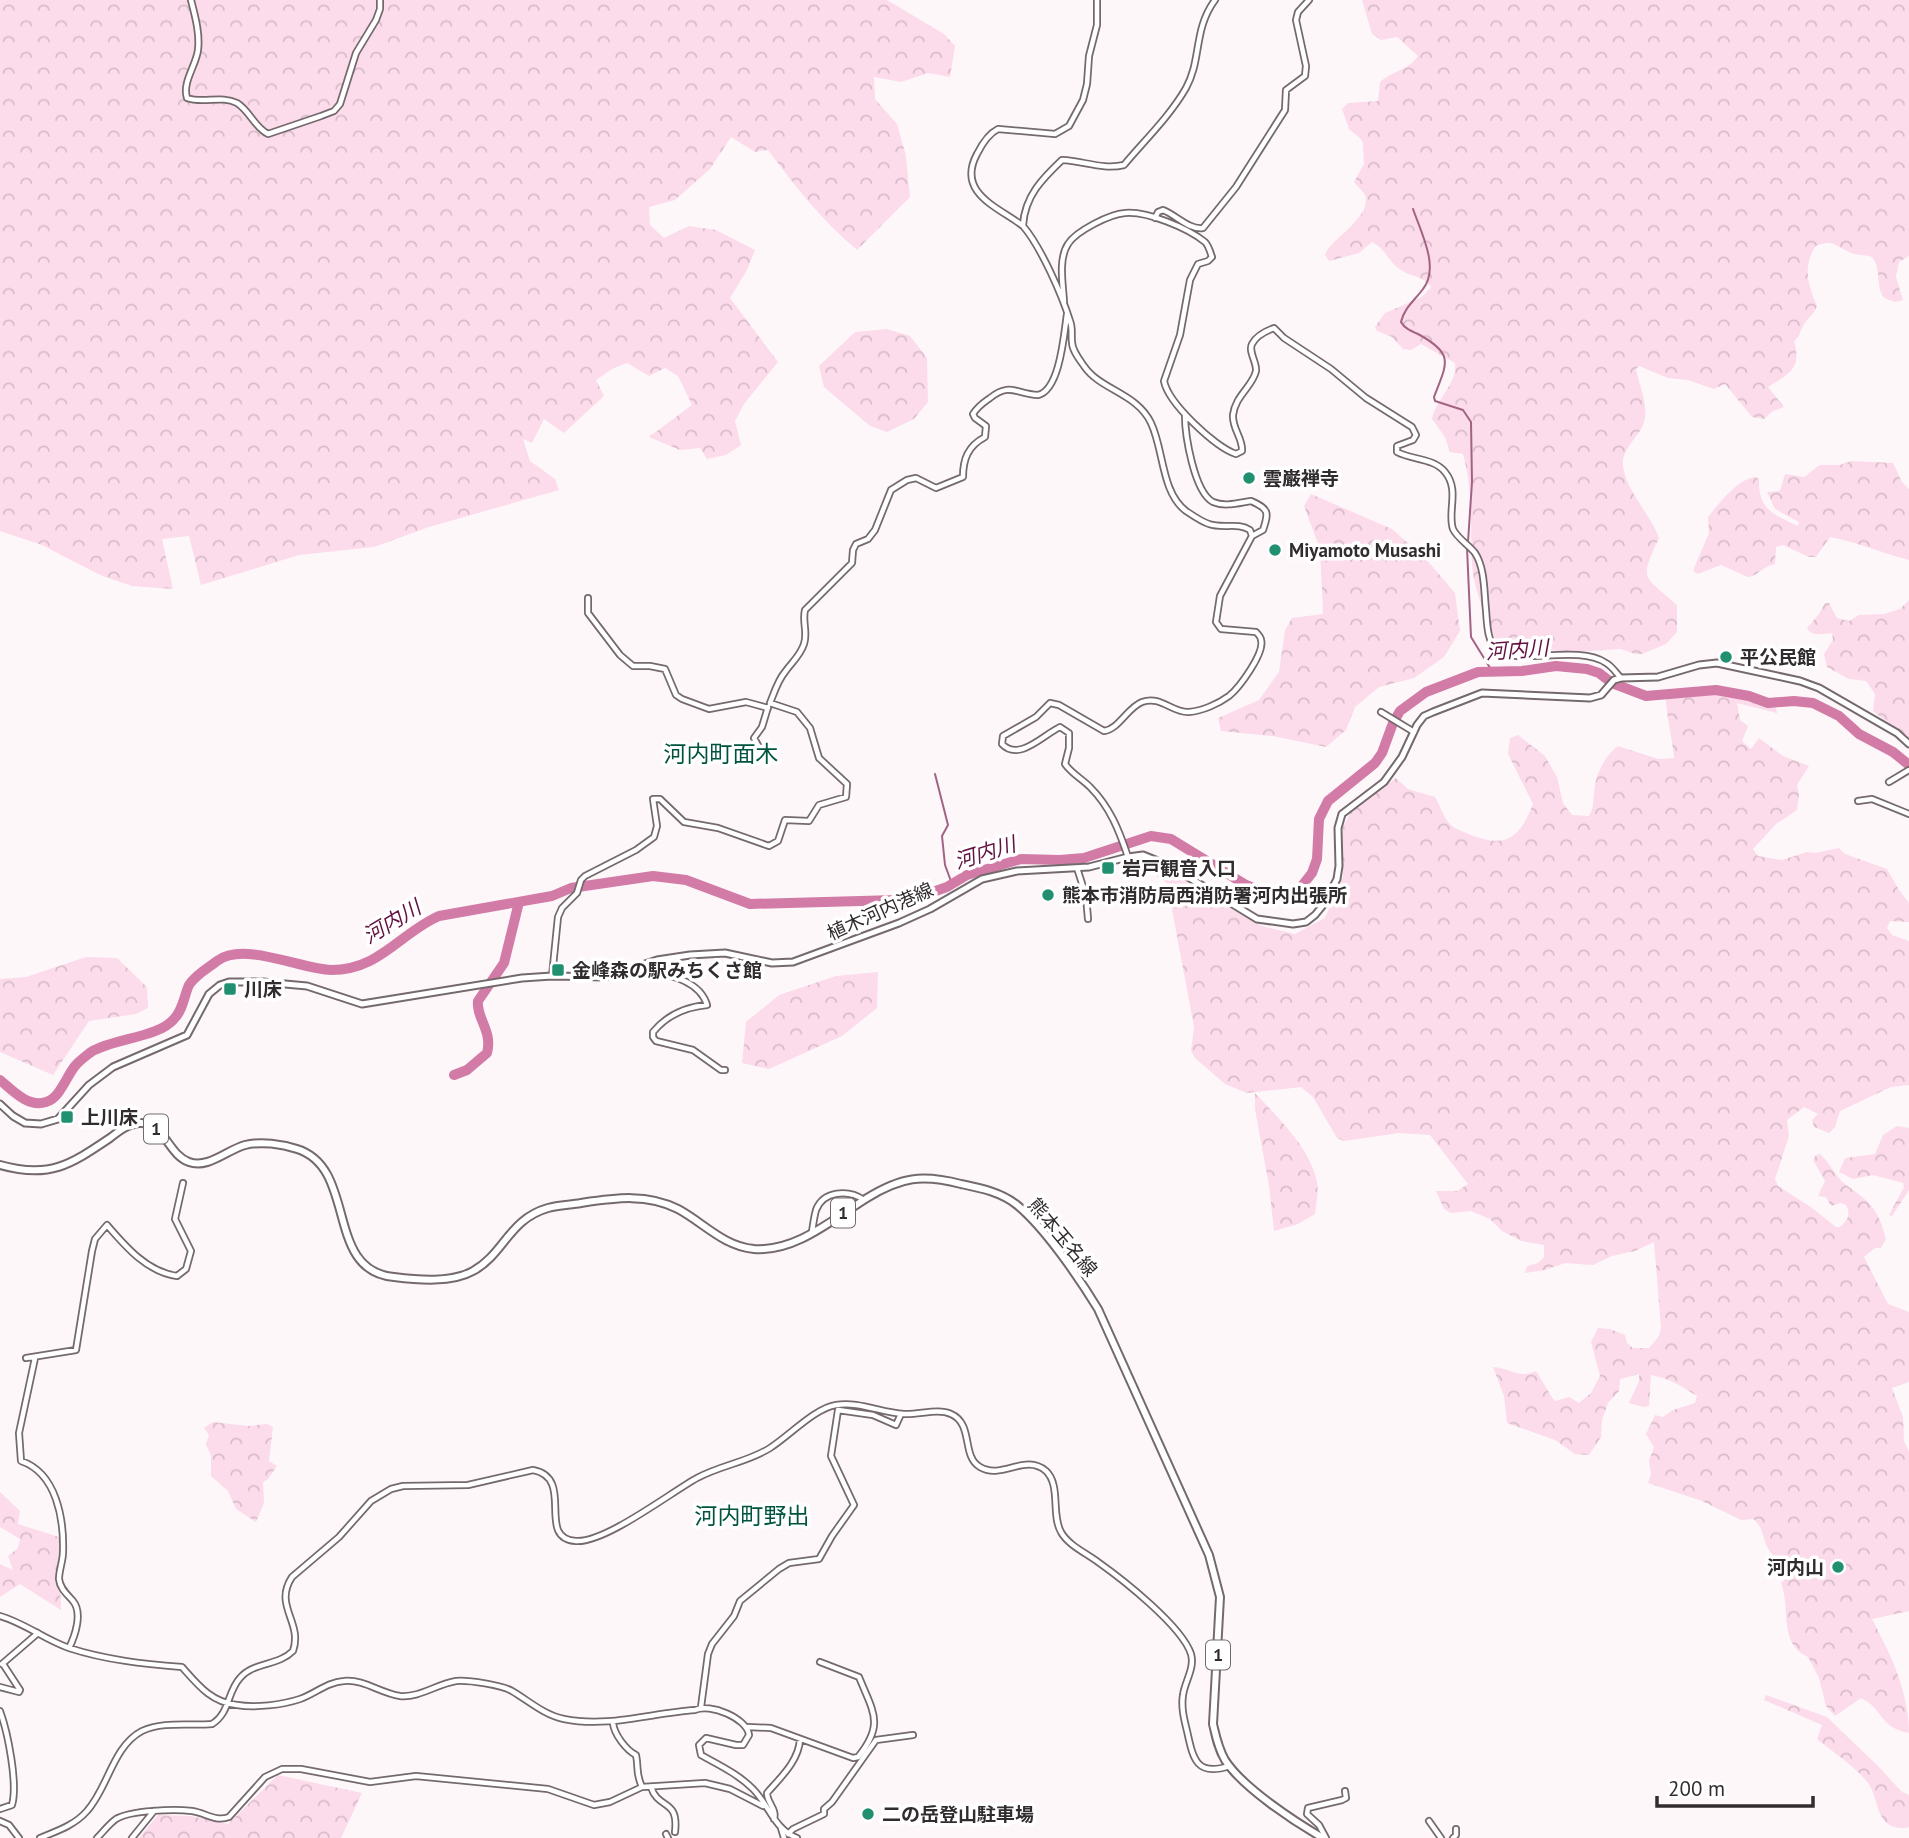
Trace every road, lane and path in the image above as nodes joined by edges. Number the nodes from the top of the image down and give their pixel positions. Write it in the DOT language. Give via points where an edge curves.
graph roads {
  1 [pos="191,0"];
  2 [pos="380,0"];
  3 [pos="1097,0"];
  4 [pos="1215,0"];
  5 [pos="1309,0"];
  6 [pos="1155,218"];
  7 [pos="1023,226"];
  8 [pos="1065,310"];
  9 [pos="1185,414"];
  10 [pos="1252,537"];
  11 [pos="588,598"];
  12 [pos="1621,678"];
  13 [pos="769,705"];
  14 [pos="1381,712"];
  15 [pos="1414,732"];
  16 [pos="1909,744"];
  17 [pos="760,749"];
  18 [pos="1909,770"];
  19 [pos="1889,782"];
  20 [pos="1858,801"];
  21 [pos="1909,814"];
  22 [pos="1127,854"];
  23 [pos="1077,868"];
  24 [pos="1088,919"];
  25 [pos="639,968"];
  26 [pos="552,976"];
  27 [pos="726,1070"];
  28 [pos="0,1104"];
  29 [pos="0,1165"];
  30 [pos="183,1183"];
  31 [pos="864,1200"];
  32 [pos="812,1232"];
  33 [pos="26,1358"];
  34 [pos="34,1358"];
  35 [pos="901,1414"];
  36 [pos="0,1616"];
  37 [pos="38,1633"];
  38 [pos="69,1648"];
  39 [pos="820,1662"];
  40 [pos="1,1665"];
  41 [pos="0,1687"];
  42 [pos="228,1704"];
  43 [pos="701,1707"];
  44 [pos="0,1712"];
  45 [pos="613,1723"];
  46 [pos="748,1727"];
  47 [pos="913,1735"];
  48 [pos="800,1739"];
  49 [pos="1229,1766"];
  50 [pos="642,1787"];
  51 [pos="651,1787"];
  52 [pos="1345,1791"];
  53 [pos="764,1806"];
  54 [pos="0,1809"];
  55 [pos="154,1811"];
  56 [pos="774,1819"];
  57 [pos="0,1821"];
  58 [pos="1429,1821"];
  59 [pos="1456,1829"];
  60 [pos="675,1832"];
  61 [pos="791,1837"];
  62 [pos="19,1838"];
  63 [pos="40,1838"];
  64 [pos="97,1838"];
  65 [pos="132,1838"];
  66 [pos="1324,1838"];
  67 [pos="1441,1838"];
  68 [pos="1453,1838"];
  1 -- 2 [label="street" via="198,38 187,98 237,103 268,134 334,111 340,104"];
  3 -- 7 [label="street" via="1085,92 1069,126 1055,134 998,129 982,144 970,170 977,193"];
  4 -- 7 [label="street" via="1200,29 1186,87 1124,165 1108,168 1062,160 1032,194"];
  5 -- 6 [label="street" via="1296,20 1305,76 1286,90 1284,110 1236,187 1203,228 1192,227 1163,210"];
  6 -- 8 [label="street" via="1113,215 1069,243 1063,260"];
  6 -- 9 [label="street" via="1206,243 1212,257 1198,264 1190,280 1181,335 1164,377 1166,391"];
  7 -- 8 [label="street" via="1038,247"];
  8 -- 10 [label="street" via="1072,324 1072,346 1084,367 1147,415 1169,482 1185,510 1209,524 1243,526 1251,530"];
  8 -- 13 [label="street" via="1056,374 1049,390 1038,395 999,390 978,407 974,414 986,426 985,438 965,457 963,477 936,488 915,478 891,490 875,530 856,544 852,562 805,610 804,644"];
  9 -- 10 [label="street" via="1185,432 1200,488 1211,501 1225,505 1251,501 1266,510 1263,530"];
  9 -- 12 [label="street" via="1226,451 1242,452 1233,426 1236,403 1254,376 1252,343 1274,328 1366,398 1412,426 1416,435 1397,446 1397,452 1429,461 1447,474 1454,529 1479,561 1487,626 1498,652 1507,656 1591,657 1606,663"];
  10 -- 22 [label="street" via="1220,596 1216,622 1221,629 1256,632 1262,649 1229,696 1190,712 1156,700 1141,703 1104,732 1050,703 1001,740 1006,748 1022,750 1064,728 1070,740 1065,764 1108,807"];
  11 -- 13 [label="street" via="588,613 620,655 633,666 664,669 682,699 709,709 746,702"];
  12 -- 15 [label="main road, 植木河内港線" via="1590,698 1482,693 1424,716"];
  12 -- 16 [label="main road, 植木河内港線" via="1658,677 1717,663 1778,676 1819,688"];
  13 -- 17 [label="street" via="754,738"];
  13 -- 26 [label="street" via="797,712 810,728 819,758 847,784 846,797 819,805 809,821 785,820 778,841 769,846 684,822 656,797 652,803 657,826 654,837 581,880 577,893 562,908"];
  14 -- 15 [label="street"];
  15 -- 22 [label="main road, 植木河内港線" via="1384,782 1342,814 1337,879 1324,904 1306,922 1293,925 1257,919 1155,859"];
  18 -- 19 [label="street"];
  20 -- 21 [label="street" via="1872,799"];
  22 -- 23 [label="main road, 植木河内港線"];
  23 -- 24 [label="street"];
  23 -- 25 [label="main road, 植木河内港線" via="982,879 899,923 793,962 710,953 666,958"];
  25 -- 26 [label="main road, 植木河内港線" via="606,977"];
  25 -- 27 [label="street" via="683,980 697,989 707,1006 672,1015 653,1032 656,1041 693,1050"];
  26 -- 28 [label="main road, 植木河内港線" via="362,1004 307,986 229,982 209,993 187,1035 113,1067 58,1118 25,1123"];
  29 -- 32 [label="main road, 熊本玉名線 / 1" via="29,1171 60,1168 135,1123 155,1127 179,1157 191,1163 253,1143 295,1148 317,1160 330,1177 352,1249 368,1269 395,1278 462,1275 484,1263 515,1226 533,1214 619,1198 659,1201 729,1242 751,1249 786,1245"];
  30 -- 34 [label="street" via="176,1219 191,1251 186,1269 177,1276 151,1267 107,1225 92,1251 76,1350"];
  31 -- 32 [label="main road, 熊本玉名線 / 1"];
  31 -- 32 [label="street" via="849,1193 825,1197 817,1208"];
  31 -- 49 [label="main road, 熊本玉名線 / 1" via="896,1182 922,1178 995,1193 1016,1204 1035,1223 1081,1281 1101,1315 1214,1569 1220,1597 1213,1724"];
  33 -- 34 [label="street"];
  34 -- 38 [label="street" via="19,1433 21,1461 48,1482 62,1524 59,1579 77,1611"];
  35 -- 42 [label="street" via="846,1404 827,1407 769,1449 699,1477 623,1523 579,1542 565,1537 555,1525 555,1488 541,1472 468,1485 391,1489 371,1501 339,1537 292,1577 285,1603 296,1633 293,1651 241,1675"];
  35 -- 43 [label="street" via="896,1424 838,1410 831,1456 854,1505 819,1559 789,1563 740,1601 708,1654"];
  35 -- 49 [label="street" via="954,1415 966,1432 974,1463 989,1471 1030,1464 1045,1470 1053,1485 1058,1525 1067,1540 1141,1595 1190,1652 1182,1712 1190,1751 1205,1768"];
  36 -- 37 [label="street"];
  37 -- 38 [label="street"];
  37 -- 40 [label="street"];
  38 -- 42 [label="street" via="129,1662 182,1667 203,1691"];
  39 -- 48 [label="street" via="859,1676 875,1719 873,1738 856,1758"];
  40 -- 41 [label="street" via="20,1690"];
  42 -- 45 [label="street" via="249,1707 301,1699 330,1683 347,1681 408,1696 454,1681 509,1689 565,1720"];
  42 -- 63 [label="street" via="212,1724 159,1726 135,1736 85,1814"];
  43 -- 45 [label="street"];
  43 -- 46 [label="street" via="743,1721"];
  44 -- 54 [label="street" via="15,1788 12,1805"];
  45 -- 50 [label="street" via="629,1752 636,1755 635,1772"];
  46 -- 48 [label="street" via="771,1728"];
  46 -- 53 [label="street" via="743,1745 706,1738 699,1751 740,1777"];
  47 -- 61 [label="street" via="876,1740 824,1814 793,1829"];
  48 -- 56 [label="street" via="793,1762 766,1794"];
  49 -- 66 [label="main road, 熊本玉名線 / 1" via="1298,1823"];
  50 -- 51 [label="street"];
  50 -- 55 [label="street" via="594,1805 548,1789 416,1776 370,1782 282,1769 265,1777 225,1819 184,1810"];
  51 -- 53 [label="street" via="716,1784"];
  51 -- 60 [label="street" via="672,1809 677,1819"];
  52 -- 66 [label="street" via="1342,1800 1308,1808 1307,1814"];
  53 -- 56 [label="street"];
  55 -- 64 [label="street" via="119,1817"];
  55 -- 65 [label="street"];
  56 -- 61 [label="street"];
  57 -- 62 [label="street"];
  58 -- 67 [label="street"];
  59 -- 68 [label="street"];
}
